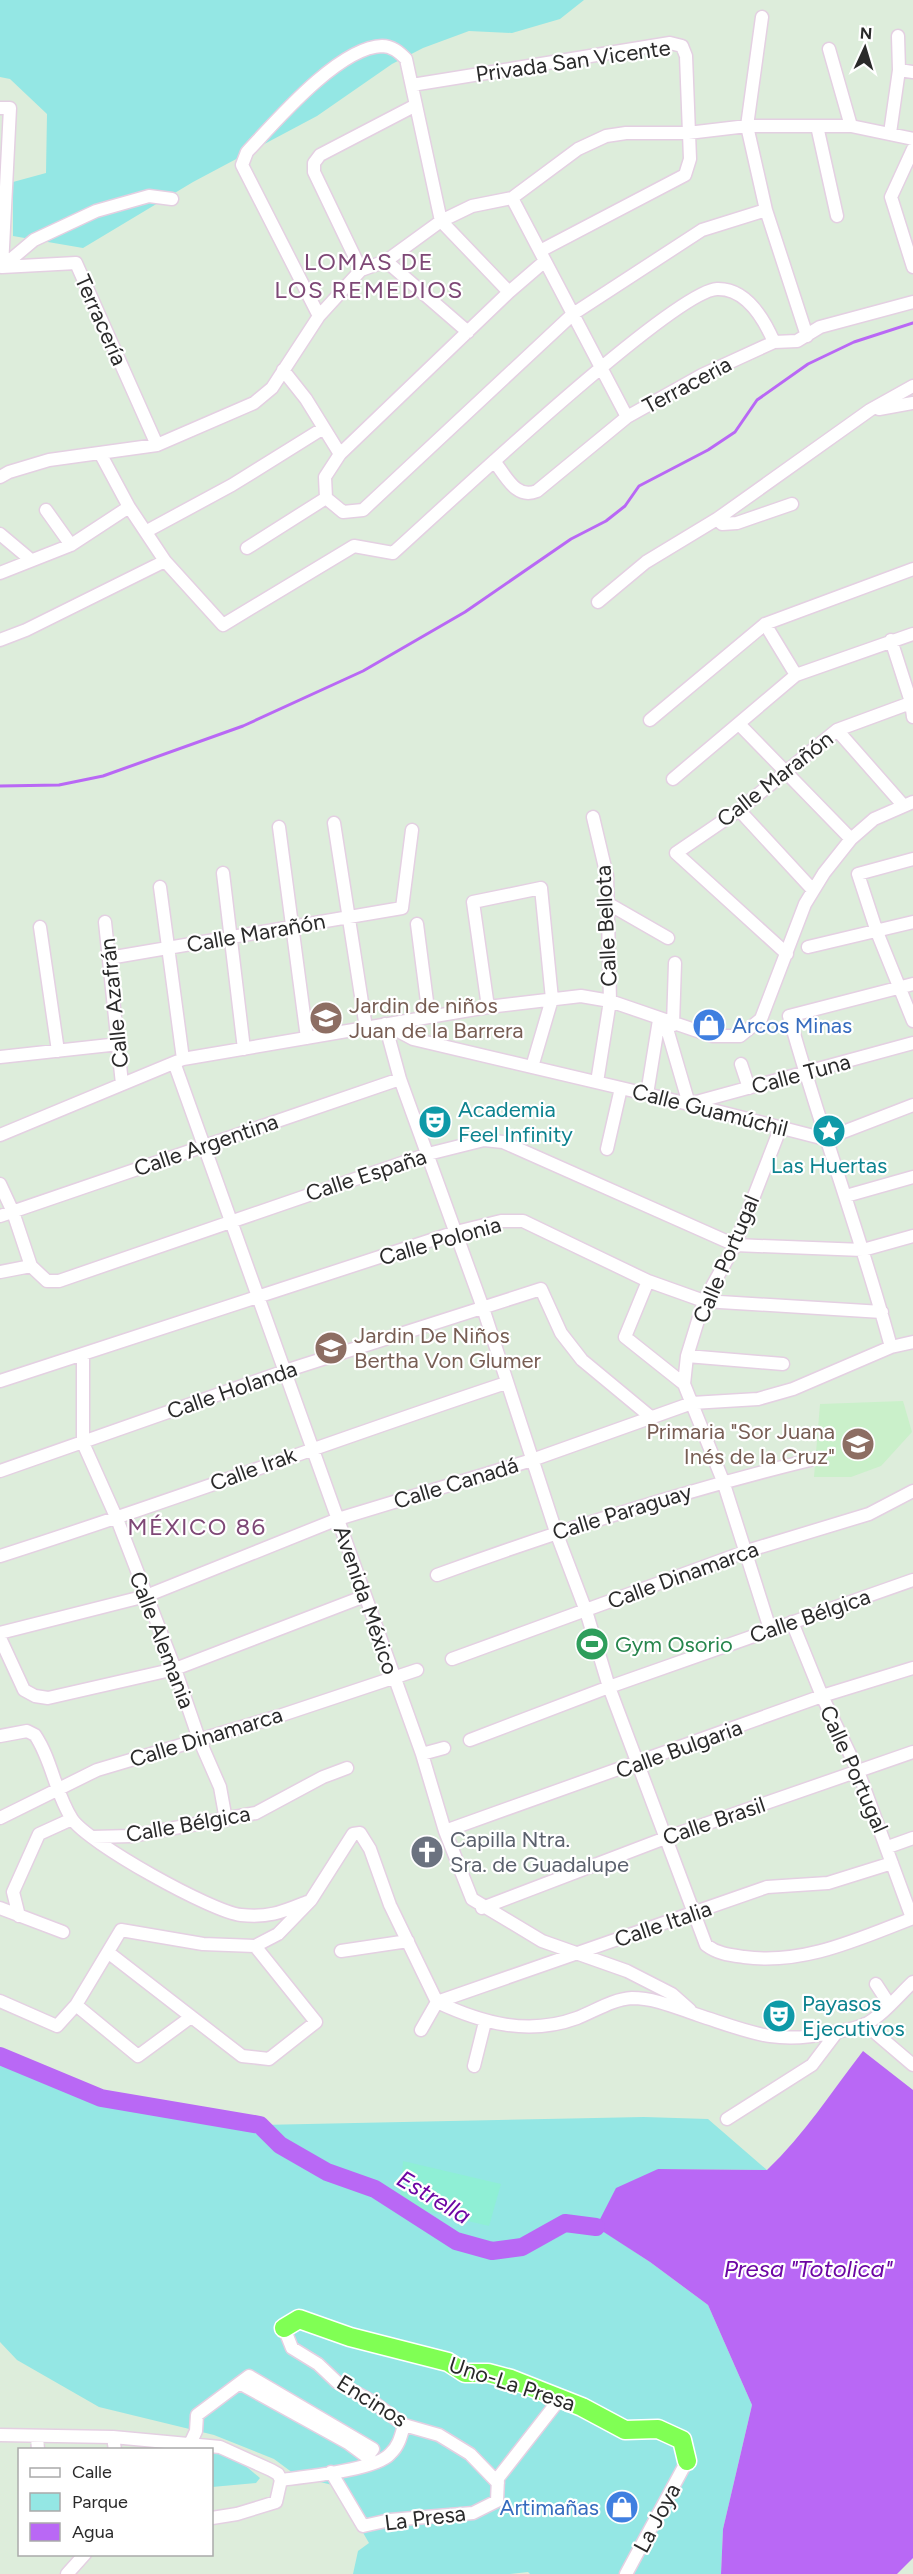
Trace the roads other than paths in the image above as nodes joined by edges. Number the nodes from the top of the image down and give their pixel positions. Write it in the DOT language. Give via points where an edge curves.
graph roads {
  1 [pos="762,17"];
  2 [pos="898,36"];
  3 [pos="829,49"];
  4 [pos="899,70"];
  5 [pos="913,72"];
  6 [pos="412,85"];
  7 [pos="416,105"];
  8 [pos="0,108"];
  9 [pos="747,126"];
  10 [pos="817,126"];
  11 [pos="851,126"];
  12 [pos="890,133"];
  13 [pos="688,134"];
  14 [pos="913,139"];
  15 [pos="913,149"];
  16 [pos="4,170"];
  17 [pos="512,198"];
  18 [pos="172,199"];
  19 [pos="766,210"];
  20 [pos="837,216"];
  21 [pos="441,221"];
  22 [pos="543,256"];
  23 [pos="386,261"];
  24 [pos="2,267"];
  25 [pos="913,267"];
  26 [pos="361,270"];
  27 [pos="509,292"];
  28 [pos="913,302"];
  29 [pos="573,314"];
  30 [pos="319,316"];
  31 [pos="468,332"];
  32 [pos="807,336"];
  33 [pos="774,342"];
  34 [pos="283,370"];
  35 [pos="600,370"];
  36 [pos="913,386"];
  37 [pos="913,403"];
  38 [pos="870,410"];
  39 [pos="627,417"];
  40 [pos="322,429"];
  41 [pos="157,446"];
  42 [pos="100,453"];
  43 [pos="340,454"];
  44 [pos="494,461"];
  45 [pos="0,477"];
  46 [pos="326,498"];
  47 [pos="792,504"];
  48 [pos="129,507"];
  49 [pos="45,510"];
  50 [pos="717,519"];
  51 [pos="147,531"];
  52 [pos="0,534"];
  53 [pos="71,544"];
  54 [pos="247,548"];
  55 [pos="31,560"];
  56 [pos="165,561"];
  57 [pos="913,569"];
  58 [pos="0,573"];
  59 [pos="598,602"];
  60 [pos="765,624"];
  61 [pos="913,634"];
  62 [pos="0,640"];
  63 [pos="891,640"];
  64 [pos="796,675"];
  65 [pos="912,702"];
  66 [pos="913,717"];
  67 [pos="650,720"];
  68 [pos="739,724"];
  69 [pos="837,730"];
  70 [pos="786,771"];
  71 [pos="673,778"];
  72 [pos="908,803"];
  73 [pos="740,810"];
  74 [pos="593,817"];
  75 [pos="334,823"];
  76 [pos="279,827"];
  77 [pos="412,830"];
  78 [pos="851,839"];
  79 [pos="913,859"];
  80 [pos="223,873"];
  81 [pos="160,887"];
  82 [pos="812,889"];
  83 [pos="608,903"];
  84 [pos="347,917"];
  85 [pos="105,922"];
  86 [pos="913,922"];
  87 [pos="417,924"];
  88 [pos="40,927"];
  89 [pos="292,927"];
  90 [pos="877,932"];
  91 [pos="668,938"];
  92 [pos="229,939"];
  93 [pos="808,946"];
  94 [pos="168,948"];
  95 [pos="787,954"];
  96 [pos="109,958"];
  97 [pos="675,963"];
  98 [pos="913,984"];
  99 [pos="899,988"];
  100 [pos="552,999"];
  101 [pos="610,1001"];
  102 [pos="488,1007"];
  103 [pos="429,1017"];
  104 [pos="913,1021"];
  105 [pos="665,1022"];
  106 [pos="385,1024"];
  107 [pos="366,1028"];
  108 [pos="307,1038"];
  109 [pos="913,1043"];
  110 [pos="119,1044"];
  111 [pos="244,1049"];
  112 [pos="58,1051"];
  113 [pos="0,1058"];
  114 [pos="179,1062"];
  115 [pos="741,1064"];
  116 [pos="532,1067"];
  117 [pos="805,1074"];
  118 [pos="400,1079"];
  119 [pos="597,1082"];
  120 [pos="122,1084"];
  121 [pos="621,1088"];
  122 [pos="749,1088"];
  123 [pos="646,1094"];
  124 [pos="689,1104"];
  125 [pos="913,1105"];
  126 [pos="780,1129"];
  127 [pos="0,1135"];
  128 [pos="825,1139"];
  129 [pos="202,1146"];
  130 [pos="607,1149"];
  131 [pos="428,1154"];
  132 [pos="913,1177"];
  133 [pos="0,1184"];
  134 [pos="846,1196"];
  135 [pos="13,1212"];
  136 [pos="0,1216"];
  137 [pos="232,1219"];
  138 [pos="456,1232"];
  139 [pos="913,1236"];
  140 [pos="735,1245"];
  141 [pos="863,1250"];
  142 [pos="31,1266"];
  143 [pos="0,1272"];
  144 [pos="648,1281"];
  145 [pos="259,1296"];
  146 [pos="704,1301"];
  147 [pos="483,1308"];
  148 [pos="882,1312"];
  149 [pos="913,1342"];
  150 [pos="891,1347"];
  151 [pos="83,1355"];
  152 [pos="687,1356"];
  153 [pos="783,1364"];
  154 [pos="285,1371"];
  155 [pos="0,1381"];
  156 [pos="506,1383"];
  157 [pos="684,1384"];
  158 [pos="692,1403"];
  159 [pos="652,1418"];
  160 [pos="83,1443"];
  161 [pos="313,1447"];
  162 [pos="532,1460"];
  163 [pos="810,1460"];
  164 [pos="0,1471"];
  165 [pos="723,1481"];
  166 [pos="913,1491"];
  167 [pos="117,1519"];
  168 [pos="338,1519"];
  169 [pos="556,1532"];
  170 [pos="747,1551"];
  171 [pos="0,1556"];
  172 [pos="437,1575"];
  173 [pos="913,1580"];
  174 [pos="146,1596"];
  175 [pos="365,1596"];
  176 [pos="586,1611"];
  177 [pos="792,1622"];
  178 [pos="770,1629"];
  179 [pos="0,1633"];
  180 [pos="0,1638"];
  181 [pos="452,1659"];
  182 [pos="913,1668"];
  183 [pos="175,1669"];
  184 [pos="417,1670"];
  185 [pos="393,1678"];
  186 [pos="609,1687"];
  187 [pos="822,1696"];
  188 [pos="0,1736"];
  189 [pos="199,1739"];
  190 [pos="470,1740"];
  191 [pos="444,1748"];
  192 [pos="913,1752"];
  193 [pos="422,1754"];
  194 [pos="639,1763"];
  195 [pos="347,1768"];
  196 [pos="858,1771"];
  197 [pos="58,1789"];
  198 [pos="0,1818"];
  199 [pos="72,1819"];
  200 [pos="225,1820"];
  201 [pos="445,1831"];
  202 [pos="668,1837"];
  203 [pos="91,1838"];
  204 [pos="913,1838"];
  205 [pos="888,1847"];
  206 [pos="892,1863"];
  207 [pos="311,1900"];
  208 [pos="0,1908"];
  209 [pos="482,1908"];
  210 [pos="694,1913"];
  211 [pos="19,1916"];
  212 [pos="913,1918"];
  213 [pos="63,1932"];
  214 [pos="408,1941"];
  215 [pos="255,1946"];
  216 [pos="341,1951"];
  217 [pos="109,1953"];
  218 [pos="574,1954"];
  219 [pos="913,1982"];
  220 [pos="876,1984"];
  221 [pos="908,1993"];
  222 [pos="0,2001"];
  223 [pos="437,2002"];
  224 [pos="889,2004"];
  225 [pos="76,2005"];
  226 [pos="693,2013"];
  227 [pos="191,2017"];
  228 [pos="485,2022"];
  229 [pos="865,2024"];
  230 [pos="422,2030"];
  231 [pos="837,2032"];
  232 [pos="913,2065"];
  233 [pos="474,2066"];
  234 [pos="727,2119"];
  235 [pos="284,2328"];
  236 [pos="241,2384"];
  237 [pos="559,2400"];
  238 [pos="404,2425"];
  239 [pos="0,2435"];
  240 [pos="37,2436"];
  241 [pos="114,2443"];
  242 [pos="190,2444"];
  243 [pos="38,2448"];
  244 [pos="687,2461"];
  245 [pos="331,2472"];
  246 [pos="281,2480"];
  247 [pos="498,2483"];
  248 [pos="213,2518"];
  249 [pos="84,2556"];
  250 [pos="67,2574"];
  251 [pos="626,2574"];
  1 -- 9 [label="street"];
  2 -- 4 [label="street"];
  3 -- 11 [label="street"];
  4 -- 5 [label="street"];
  4 -- 12 [label="street"];
  6 -- 7 [label="street"];
  6 -- 13 [label="street, Privada San Vicente" via="670,43 682,46 686,56"];
  6 -- 30 [label="street" via="406,59 401,54 383,46 371,48 324,74 244,158 244,172"];
  7 -- 21 [label="street"];
  7 -- 26 [label="street" via="320,155 314,163 314,172"];
  8 -- 16 [label="street" via="10,108"];
  9 -- 10 [label="street"];
  9 -- 13 [label="street"];
  9 -- 19 [label="street"];
  10 -- 11 [label="street"];
  10 -- 20 [label="street"];
  11 -- 12 [label="street"];
  12 -- 14 [label="street"];
  13 -- 17 [label="street" via="606,136 578,149"];
  13 -- 22 [label="street" via="688,168 680,179"];
  15 -- 25 [label="street" via="891,197"];
  16 -- 24 [label="street"];
  17 -- 21 [label="street" via="472,206"];
  17 -- 22 [label="street, Terraceria"];
  18 -- 24 [label="street" via="149,196 96,211 34,240"];
  19 -- 29 [label="street" via="702,230"];
  19 -- 32 [label="street"];
  21 -- 23 [label="street"];
  21 -- 27 [label="street"];
  22 -- 27 [label="street"];
  22 -- 29 [label="street, Terraceria"];
  23 -- 26 [label="street"];
  23 -- 31 [label="street"];
  24 -- 41 [label="street, Terracería" via="76,263"];
  26 -- 30 [label="street"];
  27 -- 31 [label="street"];
  28 -- 32 [label="street, Terraceria" via="820,327"];
  29 -- 35 [label="street, Terraceria"];
  29 -- 46 [label="street" via="363,510 343,512"];
  30 -- 34 [label="street"];
  31 -- 43 [label="street"];
  32 -- 33 [label="street, Terraceria" via="797,341"];
  33 -- 35 [label="street" via="753,307 741,297 717,289 704,292 662,320"];
  33 -- 39 [label="street, Terraceria" via="702,375"];
  34 -- 40 [label="street" via="306,399"];
  34 -- 41 [label="street" via="254,403"];
  35 -- 39 [label="street, Terraceria"];
  35 -- 44 [label="street"];
  36 -- 38 [label="street"];
  37 -- 38 [label="street"];
  38 -- 50 [label="street"];
  39 -- 44 [label="street" via="527,495 520,494"];
  40 -- 43 [label="street"];
  40 -- 51 [label="street" via="232,485"];
  41 -- 42 [label="street"];
  42 -- 45 [label="street" via="49,460"];
  42 -- 48 [label="street"];
  43 -- 46 [label="street" via="324,477"];
  44 -- 56 [label="street" via="393,553 354,546 223,625"];
  46 -- 54 [label="street"];
  47 -- 50 [label="street" via="737,523 722,524"];
  48 -- 51 [label="street"];
  48 -- 53 [label="street"];
  49 -- 53 [label="street"];
  50 -- 59 [label="street" via="646,562"];
  51 -- 56 [label="street"];
  52 -- 55 [label="street"];
  53 -- 55 [label="street"];
  55 -- 58 [label="street"];
  56 -- 62 [label="street"];
  57 -- 60 [label="street"];
  60 -- 64 [label="street"];
  60 -- 67 [label="street"];
  61 -- 63 [label="street"];
  63 -- 64 [label="street"];
  63 -- 65 [label="street"];
  64 -- 68 [label="street"];
  65 -- 66 [label="street"];
  65 -- 69 [label="street, Calle Marañón"];
  68 -- 70 [label="street"];
  68 -- 71 [label="street"];
  69 -- 70 [label="street, Calle Marañón"];
  69 -- 72 [label="street"];
  70 -- 73 [label="street, Calle Marañón"];
  70 -- 78 [label="street"];
  72 -- 78 [label="street" via="874,819"];
  73 -- 82 [label="street"];
  73 -- 95 [label="street, Calle Marañón" via="676,853"];
  74 -- 83 [label="street, Calle Bellota" via="607,876"];
  75 -- 84 [label="street"];
  76 -- 89 [label="street"];
  77 -- 84 [label="street, Calle Marañón" via="402,908"];
  78 -- 82 [label="street"];
  79 -- 90 [label="street" via="858,874"];
  80 -- 92 [label="street"];
  81 -- 94 [label="street, Avenida México"];
  82 -- 95 [label="street"];
  83 -- 91 [label="street"];
  83 -- 101 [label="street, Calle Bellota"];
  84 -- 89 [label="street, Calle Marañón"];
  84 -- 107 [label="street"];
  85 -- 96 [label="street, Calle Azafrán"];
  86 -- 90 [label="street"];
  87 -- 103 [label="street"];
  88 -- 112 [label="street"];
  89 -- 92 [label="street, Calle Marañón"];
  89 -- 108 [label="street"];
  90 -- 93 [label="street"];
  90 -- 99 [label="street"];
  92 -- 94 [label="street, Calle Marañón"];
  92 -- 111 [label="street"];
  94 -- 96 [label="street, Calle Marañón"];
  94 -- 114 [label="street, Avenida México"];
  95 -- 105 [label="street" via="761,1019 748,1032 723,1038"];
  96 -- 110 [label="street, Calle Azafrán"];
  97 -- 105 [label="street"];
  98 -- 99 [label="street"];
  99 -- 104 [label="street"];
  99 -- 117 [label="street" via="789,1016"];
  100 -- 101 [label="street" via="581,996"];
  100 -- 102 [label="street"];
  100 -- 102 [label="street" via="542,888 473,902"];
  100 -- 116 [label="street"];
  101 -- 105 [label="street"];
  101 -- 119 [label="street, Calle Bellota"];
  102 -- 103 [label="street"];
  103 -- 106 [label="street"];
  105 -- 123 [label="street"];
  105 -- 124 [label="street"];
  106 -- 107 [label="street"];
  106 -- 116 [label="street, Calle Guamúchil" via="413,1039"];
  106 -- 118 [label="street"];
  107 -- 108 [label="street"];
  108 -- 111 [label="street"];
  109 -- 117 [label="street, Calle Tuna"];
  110 -- 112 [label="street"];
  110 -- 120 [label="street, Calle Azafrán"];
  111 -- 114 [label="street"];
  112 -- 113 [label="street"];
  114 -- 120 [label="street"];
  114 -- 129 [label="street, Avenida México"];
  115 -- 122 [label="street"];
  116 -- 119 [label="street, Calle Guamúchil"];
  117 -- 122 [label="street, Calle Tuna"];
  117 -- 128 [label="street"];
  118 -- 129 [label="street, Calle Argentina"];
  118 -- 131 [label="street"];
  119 -- 121 [label="street, Calle Guamúchil"];
  120 -- 127 [label="street"];
  121 -- 123 [label="street, Calle Guamúchil"];
  121 -- 130 [label="street"];
  122 -- 124 [label="street, Calle Tuna"];
  123 -- 124 [label="street, Calle Guamúchil"];
  124 -- 126 [label="street, Calle Guamúchil"];
  125 -- 128 [label="street"];
  126 -- 128 [label="street, Calle Guamúchil"];
  126 -- 140 [label="street, Calle Portugal"];
  128 -- 134 [label="street"];
  129 -- 135 [label="street, Calle Argentina"];
  129 -- 137 [label="street, Avenida México"];
  131 -- 137 [label="street, Calle España"];
  131 -- 138 [label="street"];
  131 -- 140 [label="street, Calle España" via="484,1140 503,1142"];
  132 -- 134 [label="street"];
  133 -- 135 [label="street"];
  134 -- 141 [label="street"];
  135 -- 136 [label="street, Calle Argentina"];
  135 -- 142 [label="street"];
  137 -- 142 [label="street, Calle España" via="58,1281 47,1281"];
  137 -- 145 [label="street, Avenida México"];
  138 -- 144 [label="street, Calle Polonia" via="501,1221 523,1221"];
  138 -- 145 [label="street, Calle Polonia"];
  138 -- 147 [label="street"];
  139 -- 141 [label="street"];
  140 -- 141 [label="street"];
  140 -- 146 [label="street, Calle Portugal"];
  141 -- 148 [label="street"];
  142 -- 143 [label="street"];
  144 -- 146 [label="street, Calle Polonia"];
  144 -- 157 [label="street" via="625,1337"];
  145 -- 151 [label="street, Calle Polonia"];
  145 -- 154 [label="street, Avenida México"];
  146 -- 148 [label="street, Calle Polonia"];
  146 -- 152 [label="street, Calle Portugal"];
  147 -- 154 [label="street, Calle Holanda"];
  147 -- 156 [label="street"];
  147 -- 159 [label="street, Calle Holanda" via="541,1289 561,1333 582,1360"];
  148 -- 150 [label="street"];
  149 -- 150 [label="street, Calle Canadá"];
  150 -- 158 [label="street, Calle Canadá" via="793,1389 758,1399"];
  151 -- 155 [label="street, Calle Polonia"];
  151 -- 160 [label="street, Calle Alemania"];
  152 -- 153 [label="street"];
  152 -- 157 [label="street, Calle Portugal"];
  154 -- 160 [label="street, Calle Holanda"];
  154 -- 161 [label="street, Avenida México"];
  156 -- 161 [label="street, Calle Irak"];
  156 -- 162 [label="street"];
  157 -- 158 [label="street, Calle Portugal"];
  158 -- 159 [label="street, Calle Canadá"];
  158 -- 165 [label="street, Calle Portugal"];
  159 -- 162 [label="street, Calle Canadá"];
  160 -- 164 [label="street, Calle Holanda"];
  160 -- 167 [label="street, Calle Alemania"];
  161 -- 167 [label="street, Calle Irak"];
  161 -- 168 [label="street, Avenida México"];
  162 -- 168 [label="street, Calle Canadá"];
  162 -- 169 [label="street"];
  163 -- 165 [label="street, Calle Paraguay"];
  165 -- 169 [label="street, Calle Paraguay"];
  165 -- 170 [label="street, Calle Portugal"];
  166 -- 170 [label="street, Calle Dinamarca" via="869,1514"];
  167 -- 171 [label="street, Calle Irak"];
  167 -- 174 [label="street, Calle Alemania"];
  168 -- 174 [label="street, Calle Canadá"];
  168 -- 175 [label="street, Avenida México"];
  169 -- 172 [label="street, Calle Paraguay"];
  169 -- 176 [label="street"];
  170 -- 176 [label="street, Calle Dinamarca"];
  170 -- 178 [label="street, Calle Portugal"];
  173 -- 177 [label="street, Calle Bélgica"];
  174 -- 179 [label="street, Calle Canadá"];
  174 -- 183 [label="street, Calle Alemania"];
  175 -- 183 [label="street"];
  175 -- 185 [label="street, Avenida México"];
  176 -- 181 [label="street, Calle Dinamarca"];
  176 -- 186 [label="street"];
  177 -- 178 [label="street, Calle Bélgica"];
  177 -- 187 [label="street, Calle Portugal"];
  178 -- 186 [label="street, Calle Bélgica"];
  180 -- 183 [label="street" via="24,1690 35,1696 48,1698"];
  182 -- 187 [label="street, Calle Bulgaria"];
  183 -- 189 [label="street, Calle Alemania"];
  184 -- 185 [label="street, Calle Dinamarca"];
  185 -- 189 [label="street, Calle Dinamarca"];
  185 -- 193 [label="street, Avenida México"];
  186 -- 190 [label="street, Calle Bélgica"];
  186 -- 194 [label="street"];
  187 -- 194 [label="street, Calle Bulgaria"];
  187 -- 196 [label="street, Calle Portugal"];
  188 -- 197 [label="street" via="27,1731 35,1735"];
  189 -- 197 [label="street, Calle Dinamarca" via="97,1770"];
  189 -- 200 [label="street, Calle Alemania" via="220,1787"];
  191 -- 193 [label="street"];
  192 -- 196 [label="street, Calle Brasil"];
  193 -- 201 [label="street, Avenida México"];
  194 -- 201 [label="street, Calle Bulgaria"];
  194 -- 202 [label="street"];
  195 -- 200 [label="street, Calle Bélgica" via="256,1813"];
  196 -- 202 [label="street, Calle Brasil"];
  196 -- 205 [label="street, Calle Portugal"];
  197 -- 198 [label="street, Calle Dinamarca"];
  197 -- 199 [label="street"];
  199 -- 203 [label="street"];
  199 -- 211 [label="street" via="39,1834 13,1892"];
  200 -- 203 [label="street, Calle Bélgica" via="131,1836"];
  201 -- 209 [label="street, Avenida México" via="472,1899"];
  202 -- 209 [label="street, Calle Brasil"];
  202 -- 210 [label="street"];
  203 -- 207 [label="street" via="214,1907 239,1915 272,1916"];
  204 -- 205 [label="street"];
  205 -- 206 [label="street, Calle Portugal"];
  206 -- 210 [label="street, Calle Italia" via="828,1883 767,1887"];
  206 -- 212 [label="street, Calle Portugal"];
  207 -- 214 [label="street" via="353,1834 360,1833"];
  207 -- 215 [label="street" via="278,1934"];
  208 -- 211 [label="street"];
  209 -- 218 [label="street, Avenida México"];
  210 -- 212 [label="street" via="706,1944 720,1954 792,1959"];
  210 -- 218 [label="street, Calle Italia"];
  211 -- 213 [label="street"];
  214 -- 216 [label="street"];
  214 -- 223 [label="street"];
  215 -- 217 [label="street" via="203,1944 121,1930"];
  215 -- 227 [label="street" via="316,2022 270,2059 242,2056"];
  217 -- 225 [label="street"];
  217 -- 227 [label="street"];
  218 -- 223 [label="street, Calle Italia"];
  218 -- 226 [label="street, Avenida México" via="627,1971 672,1994"];
  219 -- 221 [label="street"];
  220 -- 224 [label="street"];
  221 -- 224 [label="street"];
  222 -- 225 [label="street" via="57,2026"];
  223 -- 228 [label="street"];
  223 -- 230 [label="street"];
  224 -- 229 [label="street"];
  225 -- 227 [label="street" via="138,2056"];
  226 -- 228 [label="street" via="631,1998 540,2026"];
  226 -- 231 [label="street" via="777,2039 801,2040"];
  228 -- 233 [label="street"];
  229 -- 231 [label="street"];
  229 -- 232 [label="street"];
  231 -- 234 [label="street" via="812,2065"];
  235 -- 237 [label="highway, Uno-La Presa" via="299,2319 350,2337 448,2362 465,2373 511,2379"];
  235 -- 238 [label="street, Encinos" via="292,2348"];
  236 -- 236 [label="street" via="249,2376 373,2449 367,2457"];
  236 -- 242 [label="street" via="197,2415"];
  237 -- 244 [label="highway, Uno-La Presa" via="582,2407 625,2430 658,2429 682,2440"];
  237 -- 247 [label="street, La Presa" via="521,2446"];
  238 -- 245 [label="street" via="399,2444 389,2456 369,2466"];
  238 -- 247 [label="street, Encinos" via="439,2434 470,2454"];
  239 -- 240 [label="street"];
  240 -- 241 [label="street"];
  240 -- 243 [label="street"];
  241 -- 242 [label="street"];
  242 -- 246 [label="street" via="220,2447 271,2470"];
  244 -- 251 [label="street, La Joya"];
  245 -- 246 [label="street"];
  245 -- 247 [label="street, La Presa" via="363,2526 473,2513 496,2501"];
  246 -- 248 [label="street" via="276,2502"];
  249 -- 250 [label="street"];
}
